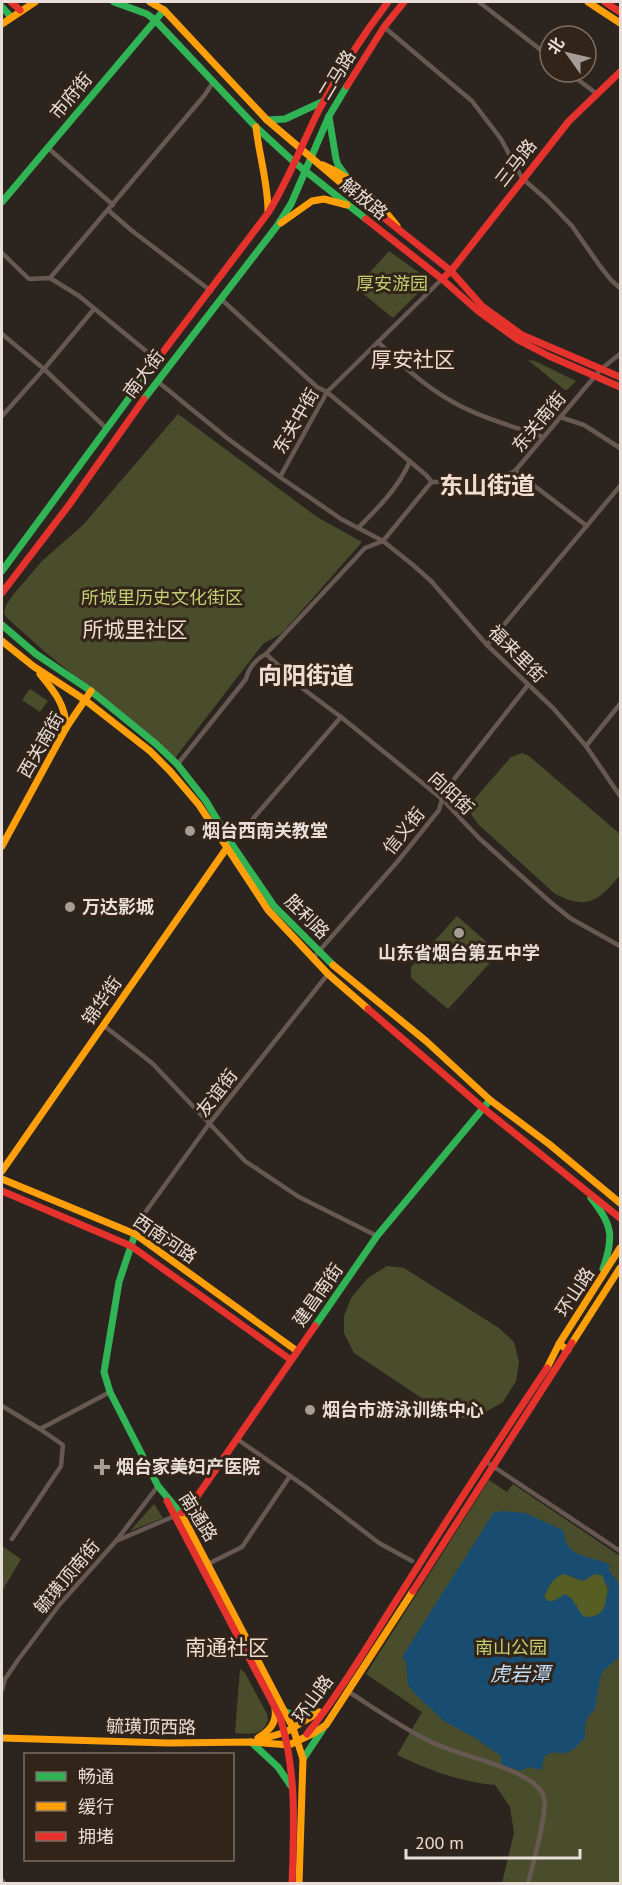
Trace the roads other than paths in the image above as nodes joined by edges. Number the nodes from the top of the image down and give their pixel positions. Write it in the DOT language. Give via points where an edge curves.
graph roads {
  1 [pos="11,2"];
  2 [pos="35,2"];
  3 [pos="114,2"];
  4 [pos="150,2"];
  5 [pos="388,2"];
  6 [pos="404,2"];
  7 [pos="479,2"];
  8 [pos="588,2"];
  9 [pos="605,2"];
  10 [pos="2,8"];
  11 [pos="20,10"];
  12 [pos="164,10"];
  13 [pos="621,12"];
  14 [pos="11,17"];
  15 [pos="155,20"];
  16 [pos="621,23"];
  17 [pos="2,24"];
  18 [pos="384,27"];
  19 [pos="538,48"];
  20 [pos="621,72"];
  21 [pos="214,81"];
  22 [pos="584,84"];
  23 [pos="597,94"];
  24 [pos="324,101"];
  25 [pos="329,116"];
  26 [pos="267,120"];
  27 [pos="256,127"];
  28 [pos="48,148"];
  29 [pos="300,149"];
  30 [pos="310,158"];
  31 [pos="294,162"];
  32 [pos="318,164"];
  33 [pos="305,171"];
  34 [pos="347,177"];
  35 [pos="522,178"];
  36 [pos="2,202"];
  37 [pos="113,205"];
  38 [pos="347,205"];
  39 [pos="108,210"];
  40 [pos="268,213"];
  41 [pos="277,226"];
  42 [pos="402,233"];
  43 [pos="2,253"];
  44 [pos="451,271"];
  45 [pos="50,278"];
  46 [pos="442,279"];
  47 [pos="621,288"];
  48 [pos="211,291"];
  49 [pos="221,299"];
  50 [pos="94,309"];
  51 [pos="2,334"];
  52 [pos="378,342"];
  53 [pos="621,354"];
  54 [pos="157,360"];
  55 [pos="44,369"];
  56 [pos="601,369"];
  57 [pos="595,376"];
  58 [pos="621,377"];
  59 [pos="158,381"];
  60 [pos="621,387"];
  61 [pos="327,392"];
  62 [pos="2,416"];
  63 [pos="560,417"];
  64 [pos="106,428"];
  65 [pos="543,437"];
  66 [pos="621,448"];
  67 [pos="410,461"];
  68 [pos="515,471"];
  69 [pos="280,477"];
  70 [pos="432,482"];
  71 [pos="621,486"];
  72 [pos="587,526"];
  73 [pos="359,527"];
  74 [pos="383,541"];
  75 [pos="2,571"];
  76 [pos="2,593"];
  77 [pos="2,625"];
  78 [pos="2,640"];
  79 [pos="487,645"];
  80 [pos="266,654"];
  81 [pos="33,666"];
  82 [pos="528,685"];
  83 [pos="91,691"];
  84 [pos="85,700"];
  85 [pos="621,704"];
  86 [pos="341,717"];
  87 [pos="66,728"];
  88 [pos="586,746"];
  89 [pos="177,764"];
  90 [pos="170,771"];
  91 [pos="621,796"];
  92 [pos="441,800"];
  93 [pos="2,846"];
  94 [pos="229,846"];
  95 [pos="621,946"];
  96 [pos="319,950"];
  97 [pos="313,958"];
  98 [pos="328,974"];
  99 [pos="103,1025"];
  100 [pos="490,1100"];
  101 [pos="483,1108"];
  102 [pos="209,1124"];
  103 [pos="2,1171"];
  104 [pos="2,1179"];
  105 [pos="584,1189"];
  106 [pos="2,1191"];
  107 [pos="607,1192"];
  108 [pos="621,1199"];
  109 [pos="621,1203"];
  110 [pos="621,1218"];
  111 [pos="135,1234"];
  112 [pos="377,1236"];
  113 [pos="131,1246"];
  114 [pos="621,1248"];
  115 [pos="621,1268"];
  116 [pos="594,1289"];
  117 [pos="559,1344"];
  118 [pos="568,1350"];
  119 [pos="297,1351"];
  120 [pos="291,1360"];
  121 [pos="110,1392"];
  122 [pos="2,1406"];
  123 [pos="40,1429"];
  124 [pos="237,1439"];
  125 [pos="485,1461"];
  126 [pos="492,1466"];
  127 [pos="290,1476"];
  128 [pos="158,1486"];
  129 [pos="178,1515"];
  130 [pos="12,1539"];
  131 [pos="116,1541"];
  132 [pos="621,1551"];
  133 [pos="412,1561"];
  134 [pos="208,1563"];
  135 [pos="2,1690"];
  136 [pos="349,1692"];
  137 [pos="274,1705"];
  138 [pos="327,1707"];
  139 [pos="286,1712"];
  140 [pos="319,1712"];
  141 [pos="326,1725"];
  142 [pos="290,1730"];
  143 [pos="2,1738"];
  144 [pos="250,1742"];
  145 [pos="298,1742"];
  146 [pos="289,1745"];
  147 [pos="303,1759"];
  148 [pos="293,1789"];
  149 [pos="2,1880"];
  150 [pos="5,1884"];
  151 [pos="292,1884"];
  152 [pos="299,1884"];
  153 [pos="528,1884"];
  1 -- 10 [label="main road"];
  1 -- 11 [label="main road"];
  2 -- 11 [label="main road"];
  3 -- 15 [label="main road, 解放路"];
  4 -- 12 [label="main road, 解放路"];
  5 -- 24 [label="main road, 二马路" via="346,61"];
  6 -- 18 [label="main road, 二马路"];
  7 -- 19 [label="street"];
  8 -- 16 [label="main road"];
  9 -- 13 [label="main road"];
  10 -- 14 [label="main road"];
  11 -- 14 [label="main road"];
  12 -- 15 [label="main road, 市府街"];
  12 -- 26 [label="main road, 解放路"];
  14 -- 17 [label="main road"];
  15 -- 21 [label="main road, 解放路"];
  15 -- 28 [label="main road, 市府街"];
  18 -- 25 [label="main road, 二马路"];
  18 -- 35 [label="street" via="472,101 501,139"];
  20 -- 23 [label="main road, 三马路"];
  21 -- 27 [label="main road, 解放路"];
  21 -- 37 [label="street"];
  22 -- 23 [label="street"];
  23 -- 35 [label="main road, 三马路"];
  24 -- 26 [label="main road" via="285,118"];
  24 -- 29 [label="main road, 二马路"];
  25 -- 30 [label="main road, 二马路"];
  25 -- 34 [label="main road" via="336,159"];
  26 -- 29 [label="main road, 解放路"];
  27 -- 31 [label="main road, 解放路"];
  27 -- 40 [label="main road"];
  28 -- 36 [label="main road, 市府街"];
  28 -- 37 [label="street"];
  29 -- 30 [label="main road, 解放路"];
  29 -- 31 [label="main road, 二马路"];
  30 -- 32 [label="main road, 解放路"];
  30 -- 33 [label="main road, 二马路"];
  31 -- 33 [label="main road, 解放路"];
  31 -- 40 [label="main road, 南大街"];
  32 -- 34 [label="main road"];
  32 -- 42 [label="main road, 解放路"];
  33 -- 38 [label="main road, 解放路"];
  33 -- 41 [label="main road, 南大街"];
  34 -- 42 [label="main road" via="385,209"];
  35 -- 44 [label="main road, 三马路"];
  35 -- 47 [label="street" via="572,226"];
  37 -- 39 [label="street"];
  38 -- 41 [label="main road" via="324,199 312,201"];
  38 -- 46 [label="main road, 解放路"];
  39 -- 45 [label="street"];
  39 -- 48 [label="street"];
  40 -- 48 [label="main road, 南大街"];
  41 -- 49 [label="main road, 南大街"];
  42 -- 44 [label="main road, 解放路"];
  43 -- 45 [label="street" via="29,279"];
  44 -- 46 [label="main road, 三马路"];
  44 -- 56 [label="main road, 解放路" via="482,306 522,335"];
  45 -- 50 [label="street"];
  46 -- 52 [label="street, 东关中街"];
  46 -- 57 [label="main road, 解放路" via="518,340"];
  48 -- 54 [label="main road, 南大街"];
  49 -- 59 [label="main road, 南大街"];
  49 -- 61 [label="street"];
  50 -- 54 [label="street"];
  50 -- 55 [label="street"];
  51 -- 55 [label="street"];
  52 -- 61 [label="street, 东关中街"];
  52 -- 65 [label="street" via="403,366 455,403"];
  53 -- 56 [label="street, 东关南街"];
  54 -- 64 [label="main road, 南大街"];
  55 -- 62 [label="street"];
  55 -- 64 [label="street"];
  56 -- 57 [label="street, 东关南街"];
  56 -- 58 [label="main road, 解放路"];
  57 -- 60 [label="main road, 解放路"];
  57 -- 63 [label="street, 东关南街"];
  59 -- 69 [label="street, 福来里街"];
  59 -- 76 [label="main road, 南大街"];
  61 -- 67 [label="street"];
  61 -- 69 [label="street, 东关中街"];
  63 -- 65 [label="street, 东关南街"];
  63 -- 66 [label="street" via="584,425"];
  64 -- 75 [label="main road, 南大街"];
  65 -- 68 [label="street, 东关南街"];
  67 -- 70 [label="street"];
  67 -- 73 [label="street" via="396,487"];
  68 -- 70 [label="street, 东关南街" via="495,478"];
  68 -- 72 [label="street"];
  69 -- 73 [label="street, 福来里街"];
  70 -- 74 [label="street"];
  71 -- 72 [label="street"];
  72 -- 79 [label="street"];
  73 -- 74 [label="street, 福来里街"];
  74 -- 79 [label="street, 福来里街" via="430,581"];
  74 -- 80 [label="street" via="365,548"];
  77 -- 83 [label="main road, 胜利路" via="36,654"];
  78 -- 81 [label="main road, 胜利路"];
  79 -- 82 [label="street, 福来里街"];
  80 -- 86 [label="street, 向阳街"];
  80 -- 89 [label="street" via="259,657 246,679"];
  81 -- 84 [label="main road, 胜利路"];
  81 -- 87 [label="main road" via="61,701"];
  82 -- 88 [label="street, 福来里街"];
  82 -- 92 [label="street, 信义街"];
  83 -- 84 [label="main road, 西关南街"];
  83 -- 89 [label="main road, 胜利路"];
  84 -- 87 [label="main road, 西关南街"];
  84 -- 90 [label="main road, 胜利路"];
  85 -- 88 [label="street"];
  86 -- 92 [label="street, 向阳街"];
  86 -- 94 [label="street"];
  87 -- 93 [label="main road, 西关南街"];
  88 -- 91 [label="street, 福来里街"];
  89 -- 90 [label="street"];
  89 -- 94 [label="main road, 胜利路" via="206,801"];
  90 -- 94 [label="main road, 胜利路"];
  92 -- 95 [label="street, 向阳街" via="549,901 570,918"];
  92 -- 96 [label="street, 信义街" via="439,810 398,861"];
  94 -- 96 [label="main road, 胜利路" via="274,906"];
  94 -- 97 [label="main road, 胜利路" via="268,910"];
  94 -- 99 [label="main road, 锦华街"];
  96 -- 97 [label="street, 信义街"];
  96 -- 100 [label="main road, 胜利路"];
  97 -- 98 [label="main road, 胜利路"];
  98 -- 101 [label="main road, 胜利路"];
  98 -- 102 [label="street, 友谊街"];
  99 -- 102 [label="street" via="152,1063"];
  99 -- 103 [label="main road, 锦华街"];
  100 -- 101 [label="main road, 建昌南街"];
  100 -- 107 [label="main road, 胜利路"];
  101 -- 105 [label="main road, 胜利路"];
  101 -- 112 [label="main road, 建昌南街"];
  102 -- 111 [label="street, 友谊街" via="144,1214"];
  102 -- 112 [label="street" via="245,1161 299,1197"];
  104 -- 111 [label="main road, 西南河路"];
  105 -- 110 [label="main road, 胜利路"];
  105 -- 116 [label="main road" via="604,1213 612,1235 607,1260"];
  106 -- 113 [label="main road, 西南河路"];
  107 -- 108 [label="main road"];
  107 -- 109 [label="main road, 胜利路"];
  111 -- 113 [label="main road, 南通路"];
  111 -- 119 [label="main road, 西南河路"];
  112 -- 119 [label="main road, 建昌南街"];
  113 -- 120 [label="main road, 西南河路"];
  113 -- 121 [label="main road, 南通路" via="119,1282 104,1372"];
  114 -- 116 [label="main road, 环山路"];
  115 -- 118 [label="main road, 环山路"];
  116 -- 117 [label="main road, 环山路"];
  117 -- 118 [label="main road"];
  117 -- 125 [label="main road, 环山路"];
  118 -- 126 [label="main road, 环山路"];
  119 -- 120 [label="main road, 建昌南街"];
  120 -- 124 [label="main road, 建昌南街"];
  121 -- 123 [label="street"];
  121 -- 128 [label="main road, 南通路"];
  122 -- 123 [label="street"];
  123 -- 130 [label="street" via="63,1446 61,1466"];
  124 -- 127 [label="street"];
  124 -- 129 [label="main road, 建昌南街" via="187,1511"];
  125 -- 126 [label="street"];
  125 -- 138 [label="main road, 环山路"];
  126 -- 132 [label="street"];
  126 -- 136 [label="main road, 环山路"];
  127 -- 133 [label="street" via="374,1540"];
  127 -- 134 [label="street" via="243,1546"];
  128 -- 129 [label="main road, 南通路"];
  128 -- 131 [label="street"];
  129 -- 131 [label="street, 毓璜顶南街"];
  129 -- 134 [label="main road, 南通路"];
  129 -- 137 [label="main road"];
  131 -- 135 [label="street, 毓璜顶南街" via="54,1612 5,1679"];
  134 -- 139 [label="main road, 南通路"];
  136 -- 141 [label="main road, 环山路"];
  136 -- 153 [label="street" via="428,1741 508,1769 541,1789 545,1800 543,1815"];
  137 -- 142 [label="main road"];
  137 -- 144 [label="main road" via="276,1716 271,1728"];
  138 -- 140 [label="main road, 环山路"];
  138 -- 145 [label="main road, 环山路"];
  139 -- 140 [label="main road" via="309,1716"];
  139 -- 142 [label="main road, 南通路"];
  140 -- 142 [label="main road, 环山路"];
  141 -- 145 [label="main road, 环山路"];
  141 -- 147 [label="main road"];
  142 -- 144 [label="main road, 环山路"];
  142 -- 145 [label="main road, 南通路"];
  142 -- 146 [label="main road"];
  143 -- 144 [label="main road, 毓璜顶西路"];
  144 -- 146 [label="main road, 毓璜顶西路"];
  144 -- 148 [label="main road" via="277,1766"];
  145 -- 146 [label="main road, 毓璜顶西路"];
  145 -- 147 [label="main road, 南通路"];
  146 -- 148 [label="main road"];
  147 -- 152 [label="main road"];
  148 -- 151 [label="main road"];
  149 -- 150 [label="street"];
}
